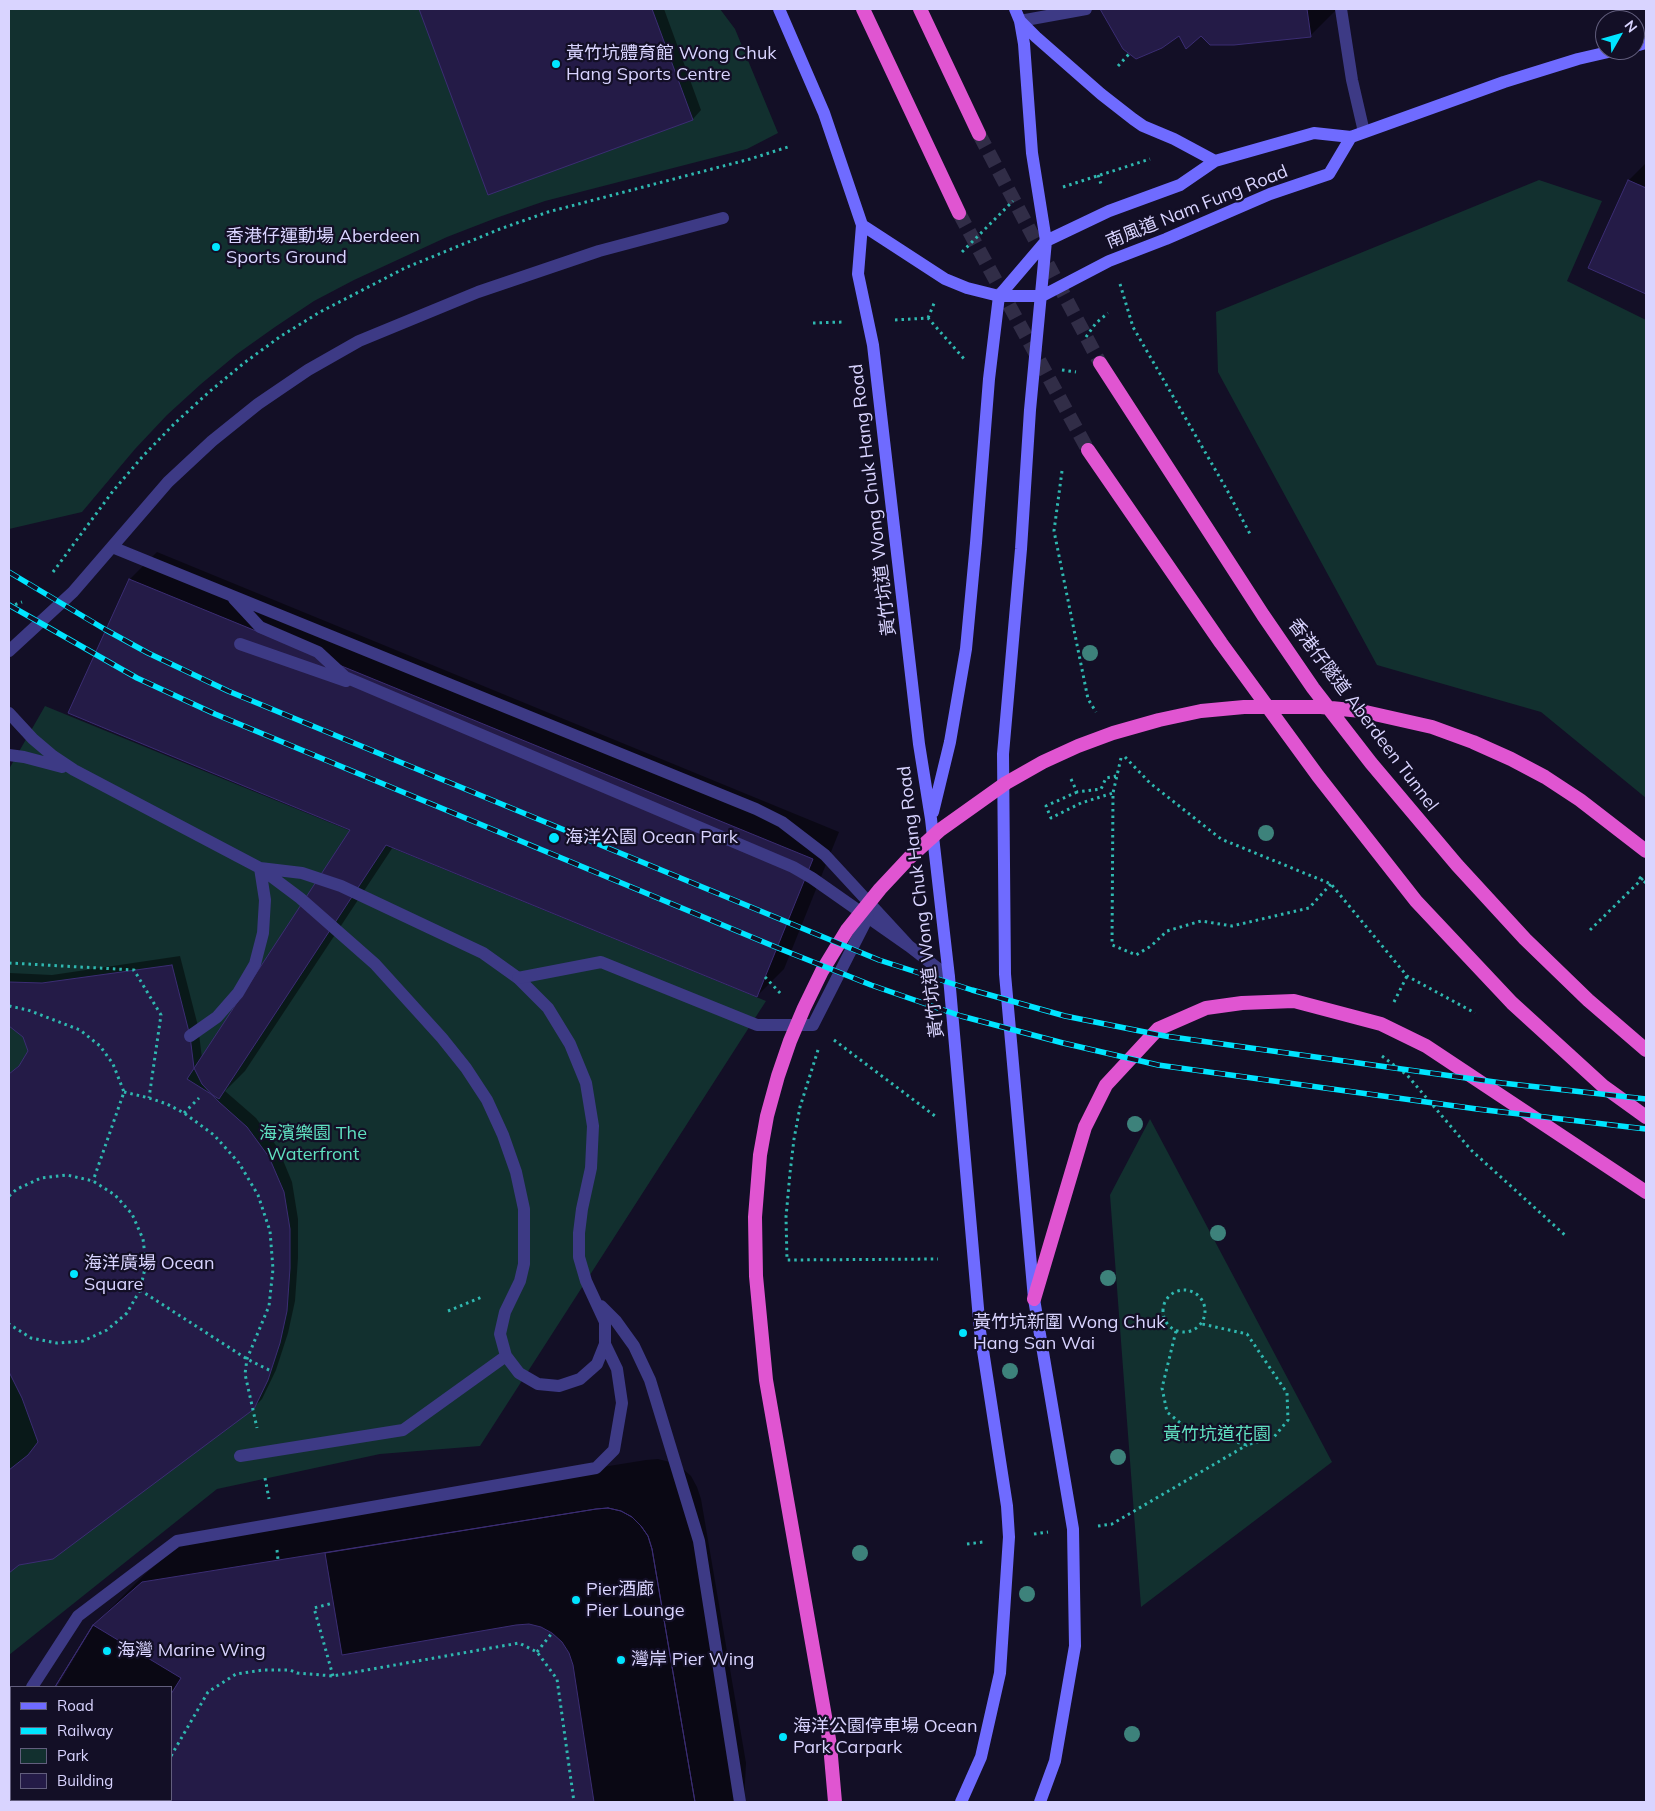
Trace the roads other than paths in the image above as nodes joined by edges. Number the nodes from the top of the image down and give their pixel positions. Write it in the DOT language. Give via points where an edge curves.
graph roads {
  1 [pos="779,9"];
  2 [pos="863,9"];
  3 [pos="920,9"];
  4 [pos="1015,9"];
  5 [pos="1086,9"];
  6 [pos="1341,9"];
  7 [pos="1020,21"];
  8 [pos="1595,55"];
  9 [pos="1364,132"];
  10 [pos="979,134"];
  11 [pos="1351,137"];
  12 [pos="1215,161"];
  13 [pos="959,213"];
  14 [pos="723,218"];
  15 [pos="862,225"];
  16 [pos="1046,241"];
  17 [pos="999,296"];
  18 [pos="1042,296"];
  19 [pos="1100,363"];
  20 [pos="1088,450"];
  21 [pos="112,547"];
  22 [pos="231,596"];
  23 [pos="240,644"];
  24 [pos="9,651"];
  25 [pos="389,695"];
  26 [pos="9,713"];
  27 [pos="9,755"];
  28 [pos="74,770"];
  29 [pos="931,819"];
  30 [pos="1646,851"];
  31 [pos="260,868"];
  32 [pos="868,917"];
  33 [pos="910,946"];
  34 [pos="949,977"];
  35 [pos="518,978"];
  36 [pos="190,1036"];
  37 [pos="1646,1050"];
  38 [pos="1646,1117"];
  39 [pos="1646,1192"];
  40 [pos="1034,1299"];
  41 [pos="597,1303"];
  42 [pos="605,1344"];
  43 [pos="506,1356"];
  44 [pos="240,1456"];
  45 [pos="33,1686"];
  46 [pos="740,1802"];
  47 [pos="835,1802"];
  48 [pos="961,1802"];
  49 [pos="1040,1802"];
  1 -- 15 [label="main road, 黃竹坑道 Wong Chuk Hang Road" via="824,113"];
  2 -- 13 [label="highway"];
  3 -- 10 [label="highway"];
  4 -- 7 [label="main road"];
  5 -- 7 [label="street"];
  6 -- 9 [label="street"];
  7 -- 12 [label="main road" via="1133,119"];
  7 -- 16 [label="main road" via="1032,153"];
  8 -- 9 [label="main road, 南風道 Nam Fung Road" via="1504,82"];
  9 -- 11 [label="main road, 南風道 Nam Fung Road"];
  11 -- 12 [label="main road, 南風道 Nam Fung Road" via="1314,133"];
  11 -- 18 [label="main road, 南風道 Nam Fung Road" via="1329,174 1270,194 1109,261"];
  12 -- 16 [label="main road, 南風道 Nam Fung Road" via="1180,185 1109,211"];
  14 -- 21 [label="street" via="590,254 478,292 360,340 265,399 212,441 168,482"];
  15 -- 17 [label="main road" via="945,279"];
  15 -- 29 [label="main road, 黃竹坑道 Wong Chuk Hang Road" via="858,274 873,345 918,734"];
  16 -- 17 [label="main road"];
  16 -- 18 [label="main road"];
  17 -- 18 [label="main road"];
  17 -- 29 [label="main road" via="966,649 950,742"];
  18 -- 40 [label="main road" via="1003,754 1005,974"];
  19 -- 37 [label="highway, 香港仔隧道 Aberdeen Tunnel" via="1263,615 1313,688 1371,763 1525,938 1588,1000"];
  20 -- 38 [label="highway" via="1318,776 1416,901 1512,1003 1603,1086"];
  21 -- 22 [label="street"];
  21 -- 24 [label="street" via="73,592"];
  22 -- 25 [label="street" via="260,627 318,652 345,677"];
  22 -- 33 [label="street" via="782,822 825,855"];
  23 -- 25 [label="street"];
  25 -- 32 [label="street" via="793,867"];
  26 -- 28 [label="street" via="33,739"];
  27 -- 28 [label="street"];
  28 -- 31 [label="street"];
  29 -- 34 [label="main road, 黃竹坑道 Wong Chuk Hang Road"];
  30 -- 47 [label="highway" via="1545,777 1473,742 1362,711 1244,706 1201,711 1141,725 1078,746 1043,762 1006,783 940,830 880,889 847,930 822,971 778,1076 760,1155 755,1217 756,1276 766,1380 830,1745"];
  31 -- 35 [label="street" via="302,873 341,886 483,953"];
  31 -- 36 [label="street" via="265,900 263,933 255,964 238,993 217,1017"];
  31 -- 43 [label="street" via="375,964 442,1038 487,1100 516,1172 524,1210 524,1264 500,1334"];
  32 -- 33 [label="street"];
  32 -- 35 [label="street" via="813,1025 758,1025 601,962"];
  33 -- 34 [label="street"];
  34 -- 48 [label="main road, 黃竹坑道 Wong Chuk Hang Road" via="980,1331 1009,1537 1000,1673 981,1757"];
  35 -- 41 [label="street" via="548,1008 570,1044 586,1084 593,1126 592,1159 579,1233 579,1257"];
  39 -- 40 [label="highway" via="1426,1046 1381,1024 1294,1001 1206,1008 1158,1029 1106,1085 1085,1127"];
  40 -- 49 [label="main road" via="1073,1530 1075,1646 1055,1762"];
  41 -- 42 [label="street" via="605,1322"];
  41 -- 46 [label="street" via="616,1321 634,1346 650,1380 699,1541"];
  42 -- 43 [label="street" via="596,1364 580,1379 559,1386 538,1384 519,1373"];
  42 -- 45 [label="street" via="617,1369 622,1403 614,1450 596,1468 177,1541 78,1616"];
  43 -- 44 [label="street" via="404,1430"];
}
